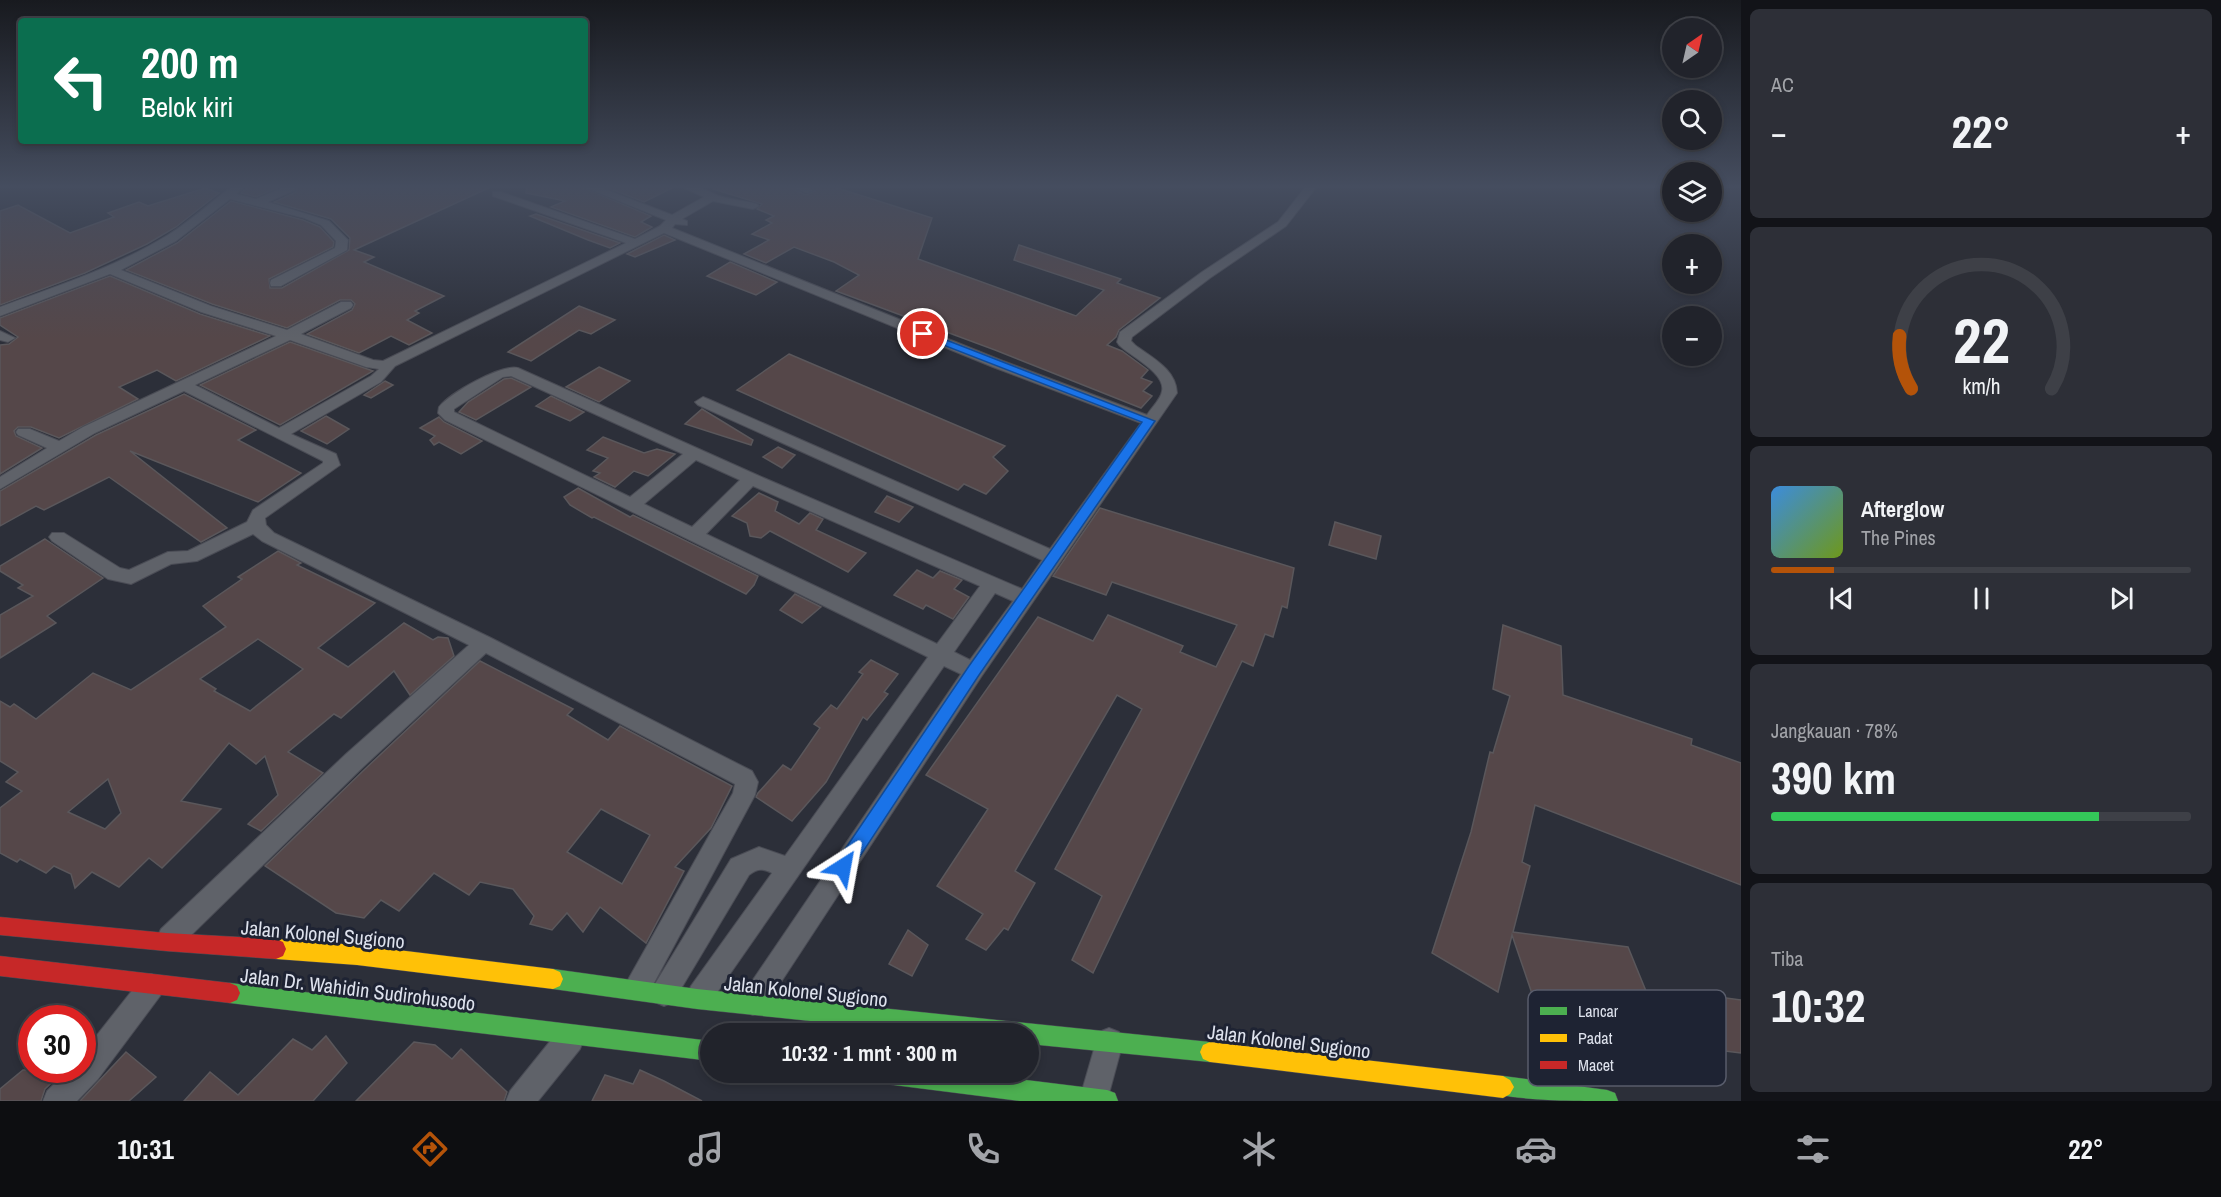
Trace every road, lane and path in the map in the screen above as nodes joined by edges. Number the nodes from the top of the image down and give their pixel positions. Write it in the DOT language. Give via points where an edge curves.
graph roads {
  1 [pos="174,236"];
  2 [pos="338,236"];
  3 [pos="616,236"];
  4 [pos="649,236"];
  5 [pos="681,236"];
  6 [pos="707,236"];
  7 [pos="1264,236"];
  8 [pos="636,243"];
  9 [pos="713,250"];
  10 [pos="110,270"];
  11 [pos="276,283"];
  12 [pos="346,304"];
  13 [pos="0,312"];
  14 [pos="289,335"];
  15 [pos="389,364"];
  16 [pos="184,385"];
  17 [pos="703,402"];
  18 [pos="1149,421"];
  19 [pos="24,432"];
  20 [pos="279,434"];
  21 [pos="58,447"];
  22 [pos="694,453"];
  23 [pos="751,479"];
  24 [pos="0,484"];
  25 [pos="631,506"];
  26 [pos="256,525"];
  27 [pos="694,535"];
  28 [pos="58,537"];
  29 [pos="1053,558"];
  30 [pos="991,584"];
  31 [pos="1025,598"];
  32 [pos="484,644"];
  33 [pos="941,655"];
  34 [pos="974,671"];
  35 [pos="788,870"];
  36 [pos="0,926"];
  37 [pos="166,942"];
  38 [pos="0,966"];
  39 [pos="154,983"];
  40 [pos="636,989"];
  41 [pos="664,993"];
  42 [pos="697,999"];
  43 [pos="751,1005"];
  44 [pos="575,1033"];
  45 [pos="1110,1040"];
  46 [pos="700,1050"];
  47 [pos="950,1083"];
  48 [pos="1098,1100"];
  49 [pos="57,1101"];
  50 [pos="520,1101"];
  51 [pos="1607,1101"];
  1 -- 10 [label="street"];
  2 -- 11 [label="street" via="344,245 341,250"];
  3 -- 8 [label="street"];
  4 -- 8 [label="street"];
  5 -- 9 [label="street"];
  6 -- 9 [label="street" via="714,242"];
  7 -- 18 [label="street" via="1125,335 1124,342 1130,349 1166,374 1171,385 1170,393"];
  8 -- 15 [label="street"];
  9 -- 18 [label="street"];
  10 -- 13 [label="street"];
  10 -- 14 [label="street" via="206,309"];
  12 -- 14 [label="street"];
  14 -- 15 [label="street" via="371,364"];
  14 -- 16 [label="street"];
  15 -- 20 [label="street" via="376,379"];
  16 -- 20 [label="street"];
  16 -- 21 [label="street"];
  17 -- 29 [label="street"];
  18 -- 29 [label="street"];
  19 -- 21 [label="street"];
  20 -- 26 [label="street" via="320,452 330,458 332,465 259,514"];
  21 -- 24 [label="street"];
  22 -- 23 [label="street"];
  22 -- 25 [label="street"];
  22 -- 25 [label="street" via="513,371 498,374 447,407 450,417"];
  23 -- 27 [label="street"];
  23 -- 30 [label="street"];
  25 -- 27 [label="street"];
  26 -- 28 [label="street" via="191,557 168,558 131,577 115,574"];
  26 -- 32 [label="street" via="268,537"];
  27 -- 33 [label="street"];
  29 -- 31 [label="street"];
  30 -- 31 [label="street"];
  30 -- 33 [label="street"];
  31 -- 34 [label="street"];
  32 -- 37 [label="street"];
  32 -- 40 [label="street" via="739,773 747,782 744,795"];
  33 -- 34 [label="street"];
  33 -- 35 [label="street"];
  34 -- 43 [label="street"];
  35 -- 41 [label="street" via="763,857 750,858 740,867"];
  35 -- 42 [label="street"];
  36 -- 37 [label="highway, Jalan Kolonel Sugiono"];
  37 -- 40 [label="highway, Jalan Kolonel Sugiono" via="357,955"];
  38 -- 39 [label="highway, Jalan Dr. Wahidin Sudirohusodo"];
  39 -- 44 [label="highway, Jalan Dr. Wahidin Sudirohusodo"];
  39 -- 49 [label="street" via="88,1069"];
  40 -- 41 [label="highway, Jalan Kolonel Sugiono"];
  41 -- 42 [label="highway, Jalan Kolonel Sugiono"];
  42 -- 43 [label="highway, Jalan Kolonel Sugiono"];
  43 -- 45 [label="highway, Jalan Kolonel Sugiono"];
  44 -- 46 [label="highway, Jalan Dr. Wahidin Sudirohusodo"];
  44 -- 50 [label="street"];
  45 -- 48 [label="street"];
  45 -- 51 [label="highway, Jalan Kolonel Sugiono"];
  47 -- 48 [label="highway"];
}
